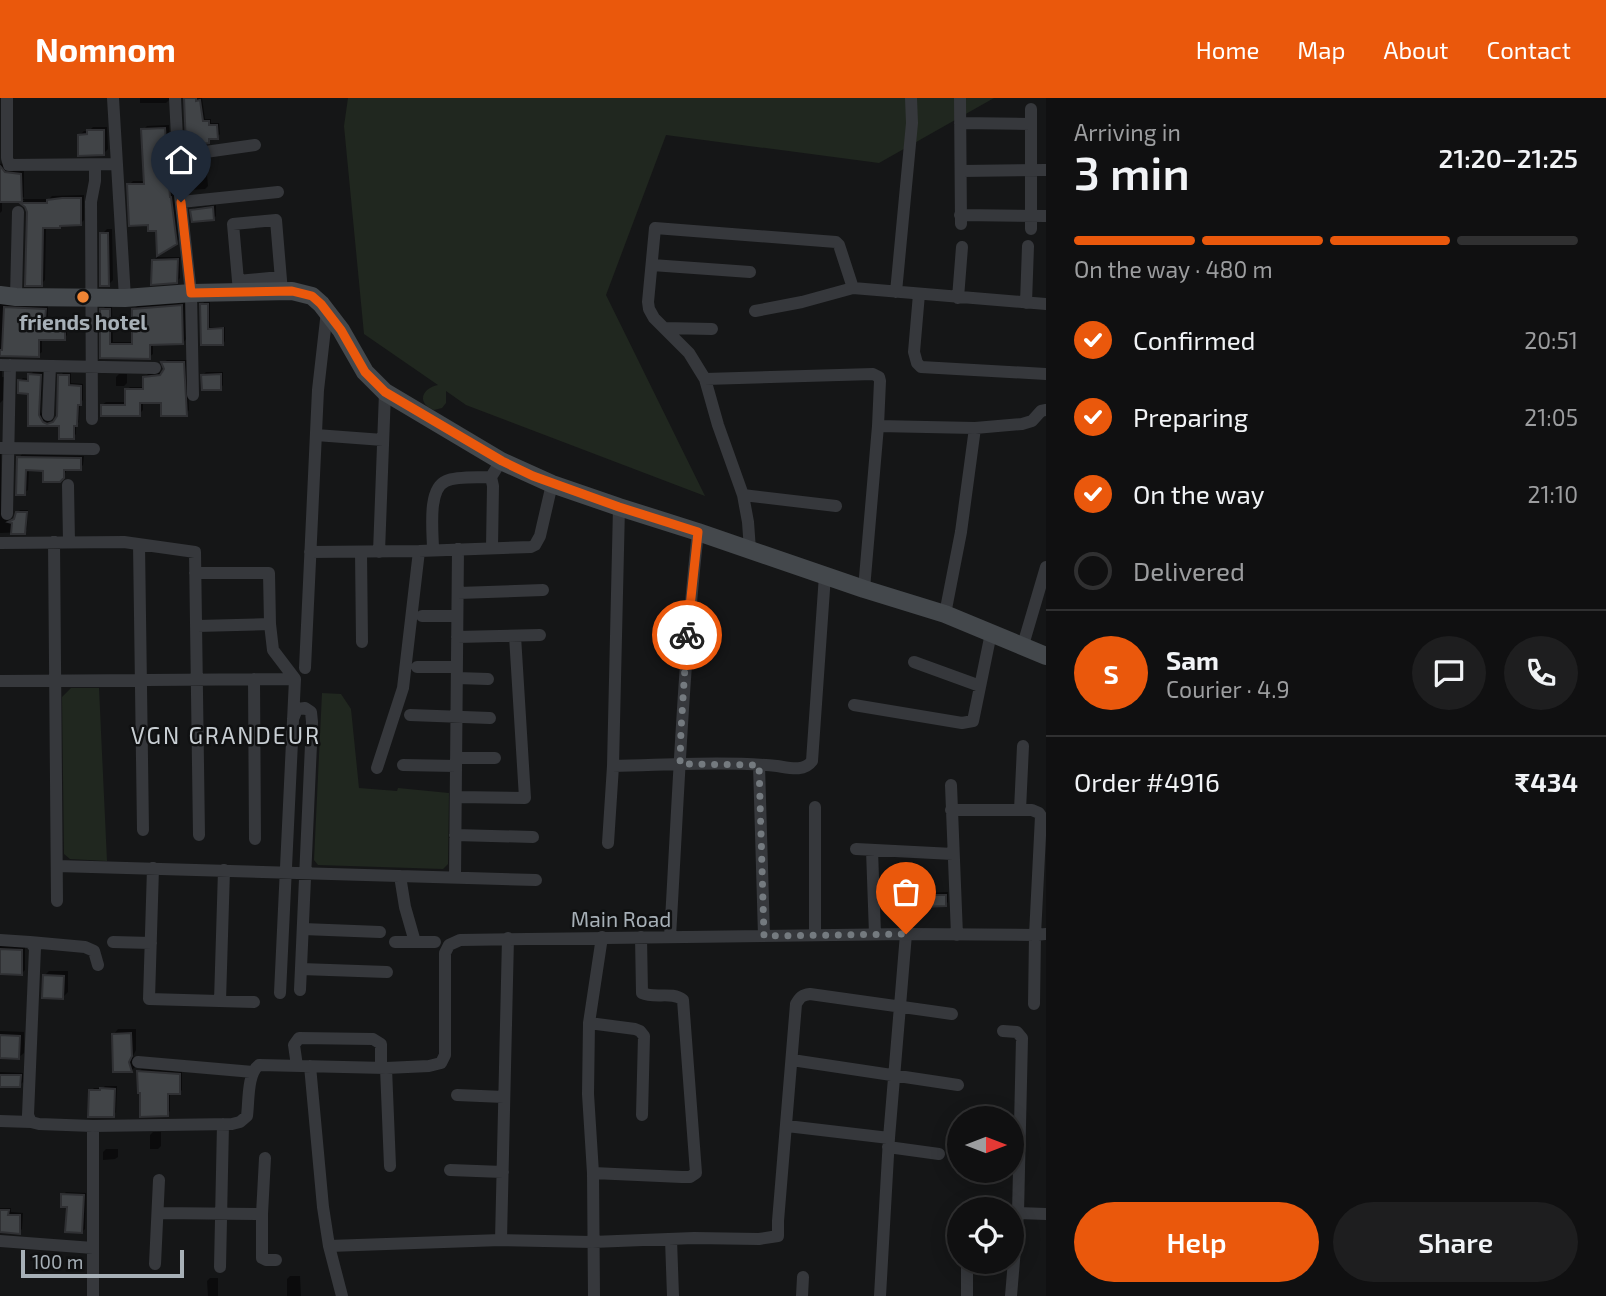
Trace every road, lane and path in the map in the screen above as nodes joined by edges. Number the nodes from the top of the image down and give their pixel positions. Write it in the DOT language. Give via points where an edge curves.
graph roads {
  1 [pos="7,98"];
  2 [pos="113,98"];
  3 [pos="175,98"];
  4 [pos="911,98"];
  5 [pos="960,98"];
  6 [pos="1031,109"];
  7 [pos="960,123"];
  8 [pos="1030,124"];
  9 [pos="255,145"];
  10 [pos="177,156"];
  11 [pos="95,164"];
  12 [pos="117,164"];
  13 [pos="961,170"];
  14 [pos="1032,170"];
  15 [pos="1046,170"];
  16 [pos="278,192"];
  17 [pos="181,202"];
  18 [pos="18,212"];
  19 [pos="1046,216"];
  20 [pos="1030,222"];
  21 [pos="1028,246"];
  22 [pos="961,247"];
  23 [pos="652,265"];
  24 [pos="750,272"];
  25 [pos="281,284"];
  26 [pos="238,286"];
  27 [pos="853,288"];
  28 [pos="896,292"];
  29 [pos="191,293"];
  30 [pos="919,294"];
  31 [pos="8,296"];
  32 [pos="90,297"];
  33 [pos="125,298"];
  34 [pos="958,298"];
  35 [pos="1026,303"];
  36 [pos="1046,304"];
  37 [pos="327,311"];
  38 [pos="755,311"];
  39 [pos="664,328"];
  40 [pos="712,329"];
  41 [pos="5,365"];
  42 [pos="50,366"];
  43 [pos="90,367"];
  44 [pos="155,368"];
  45 [pos="1046,374"];
  46 [pos="705,379"];
  47 [pos="385,392"];
  48 [pos="193,395"];
  49 [pos="1046,410"];
  50 [pos="48,415"];
  51 [pos="92,419"];
  52 [pos="878,426"];
  53 [pos="975,428"];
  54 [pos="316,435"];
  55 [pos="383,440"];
  56 [pos="4,448"];
  57 [pos="94,449"];
  58 [pos="502,461"];
  59 [pos="491,477"];
  60 [pos="552,484"];
  61 [pos="68,485"];
  62 [pos="4,486"];
  63 [pos="743,495"];
  64 [pos="836,506"];
  65 [pos="619,507"];
  66 [pos="7,514"];
  67 [pos="698,532"];
  68 [pos="0,542"];
  69 [pos="54,542"];
  70 [pos="69,542"];
  71 [pos="139,544"];
  72 [pos="492,547"];
  73 [pos="458,549"];
  74 [pos="433,550"];
  75 [pos="750,550"];
  76 [pos="419,551"];
  77 [pos="310,552"];
  78 [pos="361,552"];
  79 [pos="379,552"];
  80 [pos="1046,568"];
  81 [pos="195,573"];
  82 [pos="825,575"];
  83 [pos="864,589"];
  84 [pos="543,590"];
  85 [pos="458,593"];
  86 [pos="945,614"];
  87 [pos="422,616"];
  88 [pos="457,616"];
  89 [pos="270,624"];
  90 [pos="197,626"];
  91 [pos="990,633"];
  92 [pos="540,635"];
  93 [pos="515,636"];
  94 [pos="457,637"];
  95 [pos="362,642"];
  96 [pos="1023,646"];
  97 [pos="1046,656"];
  98 [pos="914,662"];
  99 [pos="417,667"];
  100 [pos="305,668"];
  101 [pos="457,672"];
  102 [pos="254,679"];
  103 [pos="295,679"];
  104 [pos="488,679"];
  105 [pos="141,680"];
  106 [pos="198,680"];
  107 [pos="0,681"];
  108 [pos="55,681"];
  109 [pos="981,686"];
  110 [pos="854,705"];
  111 [pos="410,715"];
  112 [pos="457,716"];
  113 [pos="490,718"];
  114 [pos="293,720"];
  115 [pos="1023,746"];
  116 [pos="495,758"];
  117 [pos="456,762"];
  118 [pos="680,764"];
  119 [pos="403,765"];
  120 [pos="759,765"];
  121 [pos="613,766"];
  122 [pos="377,768"];
  123 [pos="950,785"];
  124 [pos="456,797"];
  125 [pos="815,807"];
  126 [pos="951,810"];
  127 [pos="1020,810"];
  128 [pos="143,831"];
  129 [pos="199,835"];
  130 [pos="455,835"];
  131 [pos="533,837"];
  132 [pos="255,839"];
  133 [pos="608,843"];
  134 [pos="856,849"];
  135 [pos="872,850"];
  136 [pos="953,854"];
  137 [pos="57,866"];
  138 [pos="153,868"];
  139 [pos="224,870"];
  140 [pos="286,872"];
  141 [pos="305,873"];
  142 [pos="400,876"];
  143 [pos="455,878"];
  144 [pos="536,880"];
  145 [pos="58,901"];
  146 [pos="303,929"];
  147 [pos="380,932"];
  148 [pos="875,934"];
  149 [pos="906,934"];
  150 [pos="815,935"];
  151 [pos="1040,935"];
  152 [pos="764,936"];
  153 [pos="957,936"];
  154 [pos="602,937"];
  155 [pos="641,937"];
  156 [pos="670,937"];
  157 [pos="508,938"];
  158 [pos="0,940"];
  159 [pos="30,942"];
  160 [pos="113,942"];
  161 [pos="395,942"];
  162 [pos="415,942"];
  163 [pos="435,942"];
  164 [pos="151,943"];
  165 [pos="98,965"];
  166 [pos="301,970"];
  167 [pos="387,972"];
  168 [pos="300,990"];
  169 [pos="280,993"];
  170 [pos="220,1001"];
  171 [pos="254,1002"];
  172 [pos="1034,1004"];
  173 [pos="900,1006"];
  174 [pos="953,1014"];
  175 [pos="589,1023"];
  176 [pos="1003,1031"];
  177 [pos="792,1060"];
  178 [pos="138,1062"];
  179 [pos="304,1066"];
  180 [pos="383,1068"];
  181 [pos="253,1072"];
  182 [pos="894,1076"];
  183 [pos="958,1085"];
  184 [pos="457,1095"];
  185 [pos="504,1097"];
  186 [pos="642,1115"];
  187 [pos="0,1121"];
  188 [pos="31,1122"];
  189 [pos="223,1124"];
  190 [pos="93,1126"];
  191 [pos="787,1126"];
  192 [pos="889,1143"];
  193 [pos="939,1154"];
  194 [pos="265,1158"];
  195 [pos="390,1166"];
  196 [pos="450,1170"];
  197 [pos="503,1172"];
  198 [pos="593,1172"];
  199 [pos="159,1180"];
  200 [pos="1016,1197"];
  201 [pos="158,1213"];
  202 [pos="221,1213"];
  203 [pos="1024,1213"];
  204 [pos="262,1214"];
  205 [pos="1046,1214"];
  206 [pos="671,1239"];
  207 [pos="0,1241"];
  208 [pos="502,1241"];
  209 [pos="592,1242"];
  210 [pos="329,1246"];
  211 [pos="93,1248"];
  212 [pos="276,1260"];
  213 [pos="155,1264"];
  214 [pos="220,1267"];
  215 [pos="967,1274"];
  216 [pos="1012,1274"];
  217 [pos="803,1277"];
  218 [pos="93,1296"];
  219 [pos="342,1296"];
  220 [pos="594,1296"];
  221 [pos="673,1296"];
  222 [pos="802,1296"];
  223 [pos="880,1296"];
  224 [pos="967,1296"];
  225 [pos="1011,1296"];
  1 -- 11 [label="street" via="8,164"];
  2 -- 12 [label="street"];
  3 -- 10 [label="street"];
  4 -- 28 [label="street"];
  5 -- 7 [label="street"];
  6 -- 8 [label="street"];
  7 -- 8 [label="street"];
  7 -- 13 [label="street"];
  8 -- 14 [label="street"];
  9 -- 10 [label="street"];
  10 -- 17 [label="street"];
  11 -- 12 [label="street"];
  11 -- 32 [label="street" via="90,202"];
  12 -- 33 [label="street"];
  13 -- 14 [label="street"];
  13 -- 20 [label="street" via="960,219"];
  14 -- 15 [label="street"];
  14 -- 20 [label="street"];
  16 -- 17 [label="street"];
  17 -- 29 [label="street"];
  18 -- 31 [label="street"];
  19 -- 20 [label="street"];
  21 -- 35 [label="street"];
  22 -- 34 [label="street"];
  23 -- 24 [label="street"];
  23 -- 27 [label="street" via="655,228 836,242"];
  23 -- 39 [label="street" via="649,310"];
  25 -- 26 [label="street"];
  25 -- 26 [label="street" via="276,220 233,224"];
  25 -- 37 [label="street" via="312,296"];
  26 -- 29 [label="street"];
  27 -- 28 [label="street"];
  27 -- 38 [label="street"];
  28 -- 30 [label="street"];
  29 -- 33 [label="street"];
  29 -- 48 [label="street"];
  30 -- 34 [label="street"];
  30 -- 45 [label="street" via="914,352 921,366"];
  31 -- 32 [label="street"];
  32 -- 33 [label="street"];
  32 -- 43 [label="street"];
  34 -- 35 [label="street"];
  35 -- 36 [label="street"];
  37 -- 47 [label="street" via="365,372"];
  37 -- 54 [label="street"];
  39 -- 40 [label="street"];
  39 -- 46 [label="street" via="688,352"];
  41 -- 42 [label="street"];
  41 -- 56 [label="street"];
  42 -- 43 [label="street"];
  42 -- 50 [label="street"];
  43 -- 44 [label="street"];
  43 -- 51 [label="street"];
  46 -- 52 [label="street" via="873,374 880,381"];
  46 -- 63 [label="street"];
  47 -- 55 [label="street"];
  47 -- 58 [label="street"];
  49 -- 53 [label="street" via="1028,423"];
  52 -- 53 [label="street"];
  52 -- 83 [label="street"];
  53 -- 86 [label="street"];
  54 -- 55 [label="street"];
  54 -- 77 [label="street"];
  55 -- 79 [label="street"];
  56 -- 57 [label="street"];
  56 -- 62 [label="street"];
  58 -- 59 [label="street"];
  58 -- 60 [label="street"];
  59 -- 72 [label="street"];
  59 -- 74 [label="street" via="455,479 438,487 433,498"];
  60 -- 65 [label="street"];
  60 -- 72 [label="street" via="537,543"];
  61 -- 70 [label="street"];
  62 -- 66 [label="street"];
  63 -- 64 [label="street"];
  63 -- 75 [label="street"];
  65 -- 67 [label="street"];
  65 -- 121 [label="street"];
  67 -- 75 [label="street"];
  67 -- 118 [label="street"];
  68 -- 69 [label="street"];
  69 -- 70 [label="street"];
  69 -- 108 [label="street"];
  70 -- 71 [label="street"];
  71 -- 81 [label="street" via="195,552"];
  71 -- 105 [label="street"];
  72 -- 73 [label="street"];
  73 -- 74 [label="street"];
  73 -- 85 [label="street"];
  74 -- 76 [label="street"];
  75 -- 82 [label="street"];
  76 -- 79 [label="street"];
  76 -- 122 [label="street" via="403,688"];
  77 -- 78 [label="street"];
  77 -- 100 [label="street"];
  78 -- 79 [label="street"];
  78 -- 95 [label="street"];
  80 -- 96 [label="street"];
  81 -- 89 [label="street" via="269,573"];
  81 -- 90 [label="street"];
  82 -- 83 [label="street"];
  82 -- 120 [label="street" via="812,761 804,768"];
  83 -- 86 [label="street"];
  84 -- 85 [label="street"];
  85 -- 88 [label="street"];
  86 -- 91 [label="street"];
  87 -- 88 [label="street"];
  88 -- 94 [label="street"];
  89 -- 90 [label="street"];
  89 -- 103 [label="street" via="273,650"];
  90 -- 106 [label="street"];
  91 -- 96 [label="street"];
  91 -- 109 [label="street"];
  92 -- 93 [label="street"];
  93 -- 94 [label="street"];
  93 -- 124 [label="street" via="525,798"];
  94 -- 101 [label="street"];
  96 -- 97 [label="street"];
  98 -- 109 [label="street"];
  99 -- 101 [label="street"];
  101 -- 104 [label="street"];
  101 -- 112 [label="street"];
  102 -- 103 [label="street"];
  102 -- 106 [label="street"];
  102 -- 132 [label="street"];
  103 -- 114 [label="street"];
  105 -- 106 [label="street"];
  105 -- 108 [label="street"];
  105 -- 128 [label="street"];
  106 -- 129 [label="street"];
  107 -- 108 [label="street"];
  108 -- 137 [label="street"];
  109 -- 110 [label="street" via="975,717 967,723"];
  111 -- 112 [label="street"];
  112 -- 113 [label="street"];
  112 -- 117 [label="street"];
  114 -- 140 [label="street"];
  114 -- 141 [label="street" via="297,709 311,712"];
  115 -- 127 [label="street"];
  116 -- 117 [label="street"];
  117 -- 119 [label="street"];
  117 -- 124 [label="street"];
  118 -- 120 [label="street"];
  118 -- 121 [label="street"];
  118 -- 156 [label="street"];
  120 -- 152 [label="street"];
  121 -- 133 [label="street"];
  123 -- 126 [label="street"];
  124 -- 130 [label="street"];
  125 -- 150 [label="street"];
  126 -- 127 [label="street"];
  126 -- 136 [label="street"];
  127 -- 151 [label="street" via="1036,810 1041,816"];
  130 -- 131 [label="street"];
  130 -- 143 [label="street"];
  134 -- 135 [label="street"];
  135 -- 136 [label="street"];
  135 -- 148 [label="street"];
  136 -- 153 [label="street"];
  137 -- 138 [label="street"];
  137 -- 145 [label="street"];
  138 -- 139 [label="street"];
  138 -- 164 [label="street"];
  139 -- 140 [label="street"];
  139 -- 170 [label="street"];
  140 -- 141 [label="street"];
  140 -- 169 [label="street"];
  141 -- 142 [label="street"];
  141 -- 146 [label="street"];
  142 -- 143 [label="street"];
  142 -- 162 [label="street"];
  143 -- 144 [label="street"];
  146 -- 147 [label="street"];
  146 -- 166 [label="street"];
  148 -- 149 [label="street, Main Road"];
  148 -- 150 [label="street, Main Road"];
  149 -- 153 [label="street, Main Road"];
  149 -- 173 [label="street"];
  150 -- 152 [label="street, Main Road"];
  151 -- 153 [label="street, Main Road"];
  151 -- 172 [label="street"];
  152 -- 156 [label="street, Main Road"];
  154 -- 155 [label="street, Main Road"];
  154 -- 157 [label="street, Main Road"];
  154 -- 175 [label="street"];
  155 -- 156 [label="street, Main Road"];
  155 -- 198 [label="street" via="642,993 676,996 684,1006 696,1173 682,1177"];
  157 -- 180 [label="street, Main Road" via="460,940 449,945 441,1063"];
  157 -- 185 [label="street"];
  158 -- 159 [label="street"];
  159 -- 165 [label="street" via="85,947 94,951"];
  159 -- 188 [label="street" via="36,947"];
  160 -- 164 [label="street"];
  161 -- 162 [label="street"];
  162 -- 163 [label="street"];
  164 -- 170 [label="street" via="149,999"];
  166 -- 167 [label="street"];
  166 -- 168 [label="street"];
  170 -- 171 [label="street"];
  173 -- 174 [label="street"];
  173 -- 177 [label="street" via="800,997"];
  173 -- 182 [label="street"];
  175 -- 186 [label="street" via="640,1031 645,1036"];
  175 -- 198 [label="street"];
  176 -- 200 [label="street" via="1017,1032 1022,1038"];
  177 -- 182 [label="street"];
  177 -- 191 [label="street"];
  178 -- 181 [label="street"];
  179 -- 180 [label="street, Main Road"];
  179 -- 180 [label="street" via="294,1045 299,1038 345,1038 378,1040"];
  179 -- 181 [label="street, Main Road" via="259,1065"];
  179 -- 210 [label="street"];
  180 -- 195 [label="street"];
  181 -- 189 [label="street" via="247,1116"];
  182 -- 183 [label="street"];
  182 -- 192 [label="street"];
  184 -- 185 [label="street"];
  185 -- 197 [label="street"];
  187 -- 188 [label="street"];
  188 -- 190 [label="street"];
  189 -- 190 [label="street"];
  189 -- 202 [label="street"];
  190 -- 211 [label="street"];
  191 -- 192 [label="street"];
  191 -- 206 [label="street" via="778,1236"];
  192 -- 193 [label="street"];
  192 -- 223 [label="street"];
  194 -- 204 [label="street"];
  196 -- 197 [label="street"];
  197 -- 208 [label="street"];
  198 -- 209 [label="street"];
  199 -- 201 [label="street"];
  201 -- 202 [label="street"];
  201 -- 213 [label="street"];
  202 -- 204 [label="street"];
  202 -- 214 [label="street"];
  203 -- 205 [label="street"];
  204 -- 212 [label="street" via="262,1258"];
  206 -- 209 [label="street"];
  206 -- 221 [label="street"];
  207 -- 211 [label="street"];
  208 -- 209 [label="street"];
  208 -- 210 [label="street"];
  209 -- 220 [label="street"];
  210 -- 219 [label="street"];
  211 -- 218 [label="street"];
  215 -- 224 [label="street"];
  216 -- 225 [label="street"];
  217 -- 222 [label="street"];
}
